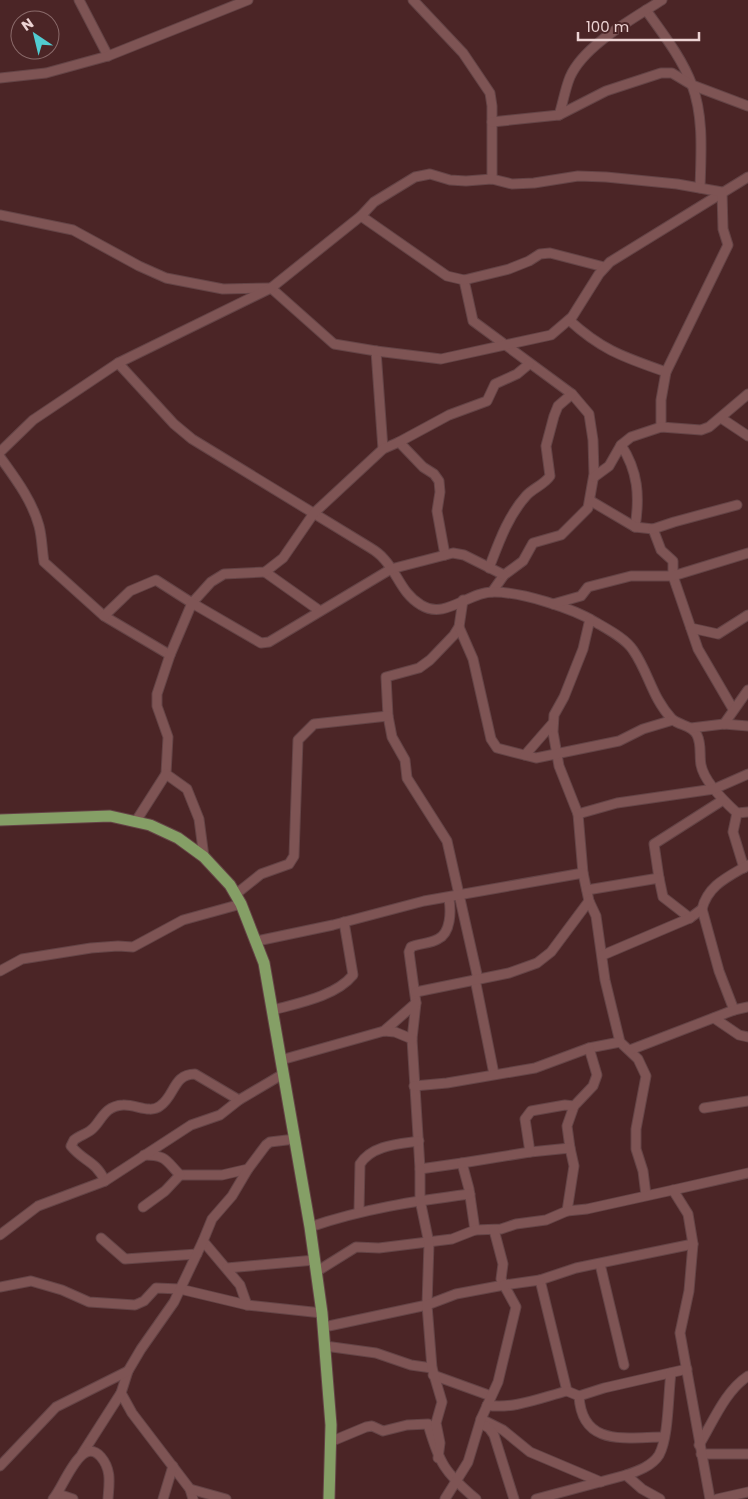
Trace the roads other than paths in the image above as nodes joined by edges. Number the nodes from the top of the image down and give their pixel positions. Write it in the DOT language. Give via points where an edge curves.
graph roads {
  1 [pos="79,0"];
  2 [pos="248,0"];
  3 [pos="413,0"];
  4 [pos="662,0"];
  5 [pos="646,10"];
  6 [pos="108,56"];
  7 [pos="0,78"];
  8 [pos="692,85"];
  9 [pos="748,106"];
  10 [pos="559,115"];
  11 [pos="492,122"];
  12 [pos="748,177"];
  13 [pos="492,179"];
  14 [pos="700,188"];
  15 [pos="722,192"];
  16 [pos="0,215"];
  17 [pos="361,216"];
  18 [pos="604,267"];
  19 [pos="464,280"];
  20 [pos="271,288"];
  21 [pos="569,320"];
  22 [pos="505,346"];
  23 [pos="376,351"];
  24 [pos="118,363"];
  25 [pos="530,364"];
  26 [pos="666,372"];
  27 [pos="572,394"];
  28 [pos="748,394"];
  29 [pos="721,418"];
  30 [pos="661,428"];
  31 [pos="748,436"];
  32 [pos="399,442"];
  33 [pos="621,445"];
  34 [pos="382,449"];
  35 [pos="0,452"];
  36 [pos="0,457"];
  37 [pos="594,478"];
  38 [pos="590,501"];
  39 [pos="736,505"];
  40 [pos="314,513"];
  41 [pos="635,527"];
  42 [pos="653,529"];
  43 [pos="748,553"];
  44 [pos="444,555"];
  45 [pos="489,568"];
  46 [pos="390,569"];
  47 [pos="265,572"];
  48 [pos="504,575"];
  49 [pos="672,576"];
  50 [pos="492,592"];
  51 [pos="463,600"];
  52 [pos="192,604"];
  53 [pos="553,604"];
  54 [pos="320,611"];
  55 [pos="748,615"];
  56 [pos="104,616"];
  57 [pos="590,619"];
  58 [pos="458,627"];
  59 [pos="691,628"];
  60 [pos="170,654"];
  61 [pos="748,690"];
  62 [pos="733,709"];
  63 [pos="388,716"];
  64 [pos="673,720"];
  65 [pos="552,724"];
  66 [pos="724,724"];
  67 [pos="748,726"];
  68 [pos="691,728"];
  69 [pos="525,754"];
  70 [pos="556,755"];
  71 [pos="166,774"];
  72 [pos="748,774"];
  73 [pos="714,789"];
  74 [pos="723,800"];
  75 [pos="748,812"];
  76 [pos="737,813"];
  77 [pos="578,814"];
  78 [pos="0,820"];
  79 [pos="136,821"];
  80 [pos="204,857"];
  81 [pos="744,870"];
  82 [pos="583,874"];
  83 [pos="659,878"];
  84 [pos="587,890"];
  85 [pos="453,896"];
  86 [pos="238,899"];
  87 [pos="589,901"];
  88 [pos="702,909"];
  89 [pos="690,918"];
  90 [pos="344,922"];
  91 [pos="257,941"];
  92 [pos="603,955"];
  93 [pos="0,971"];
  94 [pos="476,979"];
  95 [pos="416,992"];
  96 [pos="416,1004"];
  97 [pos="748,1007"];
  98 [pos="273,1010"];
  99 [pos="734,1010"];
  100 [pos="714,1018"];
  101 [pos="384,1031"];
  102 [pos="748,1037"];
  103 [pos="412,1039"];
  104 [pos="620,1042"];
  105 [pos="589,1048"];
  106 [pos="630,1050"];
  107 [pos="281,1060"];
  108 [pos="283,1074"];
  109 [pos="494,1074"];
  110 [pos="414,1086"];
  111 [pos="238,1100"];
  112 [pos="748,1101"];
  113 [pos="574,1106"];
  114 [pos="704,1108"];
  115 [pos="295,1139"];
  116 [pos="419,1141"];
  117 [pos="570,1148"];
  118 [pos="530,1152"];
  119 [pos="144,1155"];
  120 [pos="462,1163"];
  121 [pos="248,1169"];
  122 [pos="420,1169"];
  123 [pos="748,1172"];
  124 [pos="180,1175"];
  125 [pos="105,1181"];
  126 [pos="673,1190"];
  127 [pos="470,1194"];
  128 [pos="646,1195"];
  129 [pos="420,1200"];
  130 [pos="143,1207"];
  131 [pos="567,1210"];
  132 [pos="359,1212"];
  133 [pos="310,1227"];
  134 [pos="475,1230"];
  135 [pos="494,1230"];
  136 [pos="0,1234"];
  137 [pos="101,1238"];
  138 [pos="203,1242"];
  139 [pos="428,1243"];
  140 [pos="693,1244"];
  141 [pos="197,1254"];
  142 [pos="314,1260"];
  143 [pos="600,1264"];
  144 [pos="227,1268"];
  145 [pos="316,1272"];
  146 [pos="540,1280"];
  147 [pos="504,1285"];
  148 [pos="0,1287"];
  149 [pos="180,1288"];
  150 [pos="248,1305"];
  151 [pos="427,1305"];
  152 [pos="322,1313"];
  153 [pos="324,1327"];
  154 [pos="325,1346"];
  155 [pos="624,1365"];
  156 [pos="686,1369"];
  157 [pos="433,1371"];
  158 [pos="128,1372"];
  159 [pos="671,1373"];
  160 [pos="748,1376"];
  161 [pos="568,1390"];
  162 [pos="121,1393"];
  163 [pos="492,1396"];
  164 [pos="580,1396"];
  165 [pos="487,1405"];
  166 [pos="480,1421"];
  167 [pos="664,1436"];
  168 [pos="330,1442"];
  169 [pos="700,1449"];
  170 [pos="82,1454"];
  171 [pos="748,1454"];
  172 [pos="438,1458"];
  173 [pos="0,1466"];
  174 [pos="173,1466"];
  175 [pos="626,1475"];
  176 [pos="455,1482"];
  177 [pos="601,1482"];
  178 [pos="190,1489"];
  179 [pos="748,1492"];
  180 [pos="569,1495"];
  181 [pos="56,1496"];
  182 [pos="654,1498"];
  183 [pos="73,1499"];
  184 [pos="108,1499"];
  185 [pos="163,1499"];
  186 [pos="193,1499"];
  187 [pos="226,1499"];
  188 [pos="328,1499"];
  189 [pos="445,1499"];
  190 [pos="476,1499"];
  191 [pos="514,1499"];
  192 [pos="536,1499"];
  193 [pos="710,1499"];
  194 [pos="717,1499"];
  1 -- 6 [label="street"];
  2 -- 6 [label="street"];
  3 -- 11 [label="street" via="476,69 490,93"];
  4 -- 5 [label="street"];
  5 -- 8 [label="street" via="678,57"];
  5 -- 10 [label="street" via="605,38 584,58 570,76"];
  6 -- 7 [label="street" via="46,73"];
  8 -- 9 [label="street"];
  8 -- 10 [label="street" via="672,73 660,73 606,91"];
  8 -- 14 [label="street" via="698,109"];
  10 -- 11 [label="street"];
  11 -- 13 [label="street"];
  12 -- 15 [label="street"];
  13 -- 14 [label="street" via="512,184 578,176 606,177"];
  13 -- 17 [label="street" via="466,181 430,174 415,177 374,202"];
  14 -- 15 [label="street"];
  15 -- 18 [label="street"];
  15 -- 26 [label="street" via="723,229 728,245"];
  16 -- 20 [label="street" via="73,230 166,278 223,289"];
  17 -- 19 [label="street" via="447,276"];
  17 -- 20 [label="street"];
  18 -- 19 [label="street" via="550,253 540,254 509,269"];
  18 -- 21 [label="street"];
  19 -- 22 [label="street" via="473,321"];
  20 -- 23 [label="street" via="334,344"];
  20 -- 24 [label="street"];
  21 -- 22 [label="street" via="551,335"];
  21 -- 26 [label="street" via="591,341 611,352"];
  22 -- 23 [label="street" via="441,359"];
  22 -- 25 [label="street"];
  23 -- 34 [label="street"];
  24 -- 35 [label="street" via="34,420"];
  24 -- 40 [label="street" via="192,439"];
  25 -- 27 [label="street"];
  25 -- 32 [label="street" via="495,384 487,401 449,415"];
  26 -- 30 [label="street"];
  27 -- 37 [label="street" via="589,414"];
  27 -- 45 [label="street" via="558,406 554,416 546,446 550,476 527,495 508,522"];
  28 -- 29 [label="street"];
  29 -- 30 [label="street" via="701,430"];
  29 -- 31 [label="street"];
  30 -- 33 [label="street" via="630,437"];
  32 -- 34 [label="street"];
  32 -- 44 [label="street" via="439,482 437,511"];
  33 -- 37 [label="street" via="609,466"];
  33 -- 41 [label="street" via="631,460 638,489"];
  34 -- 40 [label="street"];
  36 -- 56 [label="street" via="17,481 39,526 44,562"];
  37 -- 38 [label="street"];
  38 -- 41 [label="street"];
  38 -- 48 [label="street" via="577,522 561,535 533,543 523,561"];
  39 -- 42 [label="street"];
  40 -- 46 [label="street" via="369,546"];
  40 -- 47 [label="street" via="283,558"];
  41 -- 42 [label="street"];
  42 -- 49 [label="street" via="661,550 673,561"];
  43 -- 49 [label="street"];
  44 -- 45 [label="street" via="464,555"];
  44 -- 46 [label="street"];
  45 -- 48 [label="street"];
  46 -- 51 [label="street" via="409,596 421,605 433,610 446,609"];
  46 -- 54 [label="street"];
  47 -- 52 [label="street" via="224,574 211,582"];
  47 -- 54 [label="street"];
  48 -- 50 [label="street"];
  49 -- 53 [label="street" via="631,576 588,587 581,596"];
  49 -- 59 [label="street"];
  50 -- 51 [label="street"];
  50 -- 53 [label="street"];
  51 -- 58 [label="street"];
  52 -- 54 [label="street" via="260,643 269,642"];
  52 -- 56 [label="street" via="156,580 130,591"];
  52 -- 60 [label="street"];
  53 -- 57 [label="street"];
  55 -- 59 [label="street" via="718,634"];
  56 -- 60 [label="street"];
  57 -- 64 [label="street" via="633,649 657,700"];
  57 -- 65 [label="street" via="583,649"];
  58 -- 63 [label="street" via="454,635 419,668 386,677"];
  58 -- 69 [label="street" via="473,658 491,739 497,748"];
  59 -- 62 [label="street" via="698,649"];
  60 -- 71 [label="street" via="157,694 157,706 168,737"];
  61 -- 62 [label="street"];
  62 -- 66 [label="street"];
  63 -- 85 [label="street" via="392,737 405,760 407,778 447,841"];
  63 -- 86 [label="street" via="314,724 305,731 298,740 294,856 289,864 261,874"];
  64 -- 68 [label="street"];
  64 -- 70 [label="street" via="619,741"];
  65 -- 69 [label="street"];
  65 -- 70 [label="street"];
  66 -- 67 [label="street"];
  66 -- 68 [label="street"];
  68 -- 73 [label="street" via="698,738 701,765"];
  69 -- 70 [label="street" via="536,758"];
  70 -- 77 [label="street"];
  71 -- 79 [label="street"];
  71 -- 80 [label="street" via="187,789 199,819"];
  72 -- 73 [label="street"];
  73 -- 74 [label="street"];
  73 -- 77 [label="street" via="616,803"];
  74 -- 76 [label="street"];
  74 -- 83 [label="street" via="654,844"];
  75 -- 76 [label="street"];
  76 -- 81 [label="street" via="733,832"];
  77 -- 82 [label="street"];
  78 -- 79 [label="main road" via="110,816"];
  79 -- 80 [label="main road" via="178,838"];
  80 -- 86 [label="main road"];
  81 -- 88 [label="street" via="717,883 705,898"];
  82 -- 84 [label="street"];
  82 -- 85 [label="street"];
  83 -- 84 [label="street"];
  83 -- 89 [label="street" via="664,897"];
  84 -- 87 [label="street"];
  85 -- 90 [label="street"];
  85 -- 94 [label="street"];
  85 -- 95 [label="street" via="445,934 437,940 411,947 409,952"];
  86 -- 91 [label="main road"];
  86 -- 93 [label="street" via="183,920 133,947 91,948 22,959"];
  87 -- 92 [label="street" via="596,916"];
  87 -- 94 [label="street" via="550,952 537,963 509,973"];
  88 -- 89 [label="street"];
  88 -- 99 [label="street" via="719,971"];
  89 -- 92 [label="street"];
  90 -- 91 [label="street"];
  90 -- 98 [label="street" via="353,975 347,982 323,994"];
  91 -- 98 [label="main road"];
  92 -- 104 [label="street"];
  94 -- 95 [label="street"];
  94 -- 109 [label="street"];
  95 -- 96 [label="street"];
  96 -- 101 [label="street"];
  96 -- 103 [label="street"];
  97 -- 99 [label="street"];
  98 -- 107 [label="main road"];
  99 -- 100 [label="street"];
  100 -- 102 [label="street" via="739,1035"];
  100 -- 106 [label="street"];
  101 -- 103 [label="street"];
  101 -- 107 [label="street"];
  103 -- 110 [label="street"];
  104 -- 105 [label="street"];
  104 -- 106 [label="street"];
  105 -- 109 [label="street" via="546,1065"];
  105 -- 113 [label="street" via="596,1081"];
  106 -- 128 [label="street" via="646,1076 636,1129 636,1149"];
  107 -- 108 [label="main road"];
  108 -- 111 [label="street"];
  108 -- 115 [label="main road"];
  109 -- 110 [label="street"];
  110 -- 116 [label="street"];
  111 -- 119 [label="street" via="220,1115 191,1126"];
  111 -- 125 [label="street" via="194,1074 188,1074 179,1078 160,1107 154,1110 121,1105 101,1115 92,1130 74,1140 71,1146 98,1167"];
  112 -- 114 [label="street"];
  113 -- 117 [label="street" via="567,1126"];
  113 -- 118 [label="street" via="565,1104 530,1111 526,1119"];
  115 -- 121 [label="street" via="270,1142"];
  115 -- 133 [label="main road"];
  116 -- 122 [label="street"];
  116 -- 132 [label="street" via="382,1147 363,1159 360,1164"];
  117 -- 118 [label="street"];
  117 -- 131 [label="street" via="574,1166"];
  118 -- 120 [label="street"];
  119 -- 124 [label="street" via="160,1155"];
  119 -- 125 [label="street"];
  120 -- 122 [label="street"];
  120 -- 127 [label="street"];
  121 -- 124 [label="street" via="222,1175"];
  121 -- 138 [label="street" via="232,1196 212,1218"];
  122 -- 129 [label="street"];
  123 -- 126 [label="street"];
  124 -- 130 [label="street"];
  125 -- 136 [label="street" via="38,1206"];
  126 -- 128 [label="street"];
  126 -- 140 [label="street" via="688,1214"];
  127 -- 129 [label="street"];
  127 -- 134 [label="street"];
  128 -- 131 [label="street" via="587,1209"];
  129 -- 132 [label="street"];
  129 -- 139 [label="street"];
  131 -- 135 [label="street" via="546,1220"];
  132 -- 133 [label="street"];
  133 -- 142 [label="main road"];
  134 -- 135 [label="street"];
  134 -- 139 [label="street" via="452,1239"];
  135 -- 147 [label="street"];
  137 -- 141 [label="street" via="125,1258"];
  138 -- 141 [label="street"];
  138 -- 144 [label="street"];
  139 -- 145 [label="street" via="356,1247"];
  139 -- 151 [label="street"];
  140 -- 143 [label="street"];
  140 -- 156 [label="street" via="689,1291 680,1333"];
  141 -- 149 [label="street"];
  142 -- 144 [label="street"];
  142 -- 145 [label="main road"];
  143 -- 146 [label="street"];
  143 -- 155 [label="street"];
  144 -- 150 [label="street" via="240,1285"];
  145 -- 152 [label="main road"];
  146 -- 147 [label="street"];
  146 -- 161 [label="street"];
  147 -- 151 [label="street" via="456,1294"];
  147 -- 163 [label="street" via="516,1307"];
  148 -- 149 [label="street" via="31,1281 89,1302 135,1305 144,1301 156,1288"];
  149 -- 150 [label="street"];
  149 -- 158 [label="street"];
  150 -- 152 [label="street"];
  151 -- 153 [label="street"];
  151 -- 157 [label="street"];
  152 -- 153 [label="main road"];
  153 -- 154 [label="main road"];
  154 -- 157 [label="street" via="376,1353"];
  154 -- 168 [label="main road"];
  156 -- 159 [label="street"];
  156 -- 169 [label="street"];
  157 -- 163 [label="street"];
  157 -- 172 [label="street" via="442,1402 436,1423 440,1443"];
  158 -- 162 [label="street"];
  158 -- 173 [label="street" via="56,1407"];
  159 -- 164 [label="street"];
  159 -- 167 [label="street"];
  160 -- 169 [label="street" via="721,1407"];
  161 -- 164 [label="street"];
  161 -- 165 [label="street" via="509,1405"];
  162 -- 170 [label="street"];
  162 -- 174 [label="street" via="132,1414"];
  163 -- 165 [label="street"];
  164 -- 167 [label="street" via="583,1418 604,1436"];
  165 -- 166 [label="street"];
  166 -- 176 [label="street" via="471,1455"];
  166 -- 177 [label="street" via="503,1430 530,1452"];
  166 -- 191 [label="street" via="494,1435"];
  167 -- 175 [label="street" via="655,1460"];
  168 -- 172 [label="street" via="366,1427 372,1426 383,1432 407,1425 428,1424"];
  168 -- 188 [label="main road"];
  169 -- 171 [label="street"];
  169 -- 193 [label="street"];
  170 -- 181 [label="street"];
  170 -- 184 [label="street" via="92,1451 107,1466"];
  172 -- 176 [label="street"];
  174 -- 178 [label="street"];
  174 -- 185 [label="street"];
  175 -- 177 [label="street"];
  175 -- 182 [label="street"];
  176 -- 189 [label="street"];
  176 -- 190 [label="street"];
  177 -- 180 [label="street"];
  178 -- 186 [label="street"];
  178 -- 187 [label="street"];
  179 -- 194 [label="street"];
  180 -- 192 [label="street"];
  181 -- 183 [label="street"];
}
